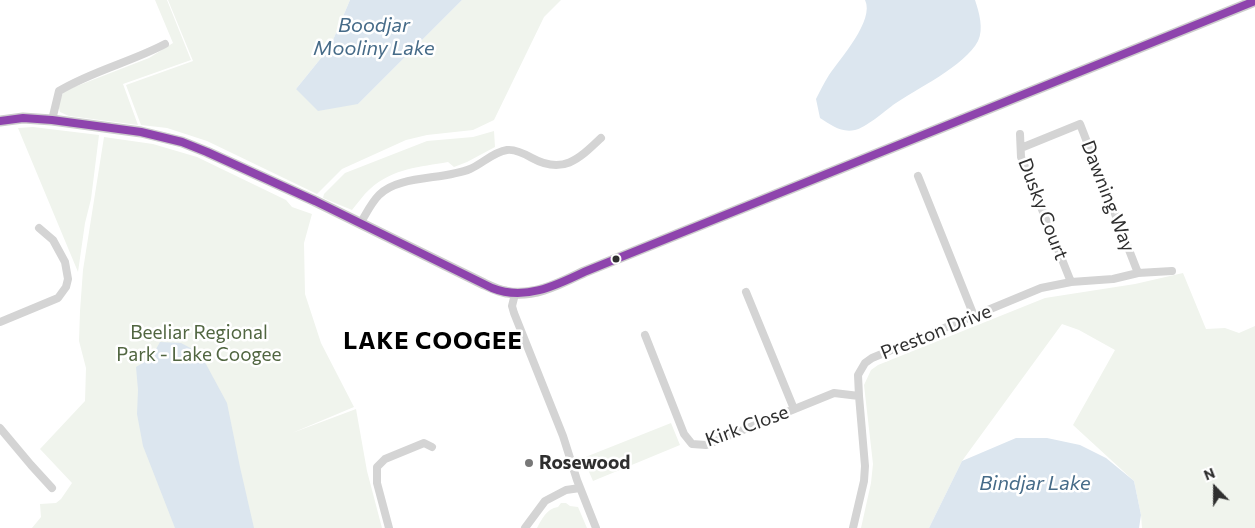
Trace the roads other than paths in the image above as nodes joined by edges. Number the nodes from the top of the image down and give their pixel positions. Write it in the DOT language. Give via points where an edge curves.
graph roads {
  1 [pos="1255,1"];
  2 [pos="165,44"];
  3 [pos="52,120"];
  4 [pos="0,121"];
  5 [pos="1020,134"];
  6 [pos="602,138"];
  7 [pos="1021,148"];
  8 [pos="918,176"];
  9 [pos="360,224"];
  10 [pos="39,228"];
  11 [pos="1172,271"];
  12 [pos="1138,272"];
  13 [pos="1071,282"];
  14 [pos="746,292"];
  15 [pos="515,294"];
  16 [pos="974,316"];
  17 [pos="0,322"];
  18 [pos="644,335"];
  19 [pos="858,396"];
  20 [pos="794,409"];
  21 [pos="0,428"];
  22 [pos="432,447"];
  23 [pos="52,488"];
  24 [pos="580,488"];
  25 [pos="389,528"];
  26 [pos="525,528"];
  27 [pos="596,528"];
  28 [pos="852,528"];
  1 -- 15 [label="main road" via="564,281 530,293"];
  2 -- 3 [label="street" via="59,91"];
  3 -- 4 [label="main road" via="23,118"];
  3 -- 9 [label="main road" via="141,132 182,142"];
  5 -- 7 [label="street, Dusky Court"];
  6 -- 9 [label="street" via="584,155 565,165 544,164 508,150 470,169 388,187 378,196"];
  7 -- 12 [label="street, Dawning Way" via="1080,124"];
  7 -- 13 [label="street, Dusky Court" via="1021,157"];
  8 -- 16 [label="street"];
  9 -- 15 [label="main road" via="497,290"];
  10 -- 17 [label="street" via="53,240 65,262 66,287 58,298"];
  11 -- 12 [label="street, Preston Drive"];
  12 -- 13 [label="street, Preston Drive" via="1113,279"];
  13 -- 16 [label="street, Preston Drive" via="1041,288"];
  14 -- 20 [label="street"];
  15 -- 24 [label="street" via="514,313 564,436"];
  16 -- 19 [label="street, Preston Drive" via="872,358 858,375"];
  18 -- 20 [label="street, Kirk Close" via="684,434 692,444 706,444"];
  19 -- 20 [label="street, Kirk Close" via="834,393"];
  19 -- 28 [label="street, Preston Drive" via="865,466"];
  21 -- 23 [label="street"];
  22 -- 25 [label="street" via="424,443 385,459 377,468 377,483"];
  24 -- 26 [label="street" via="566,490 545,501"];
  24 -- 27 [label="street"];
}
